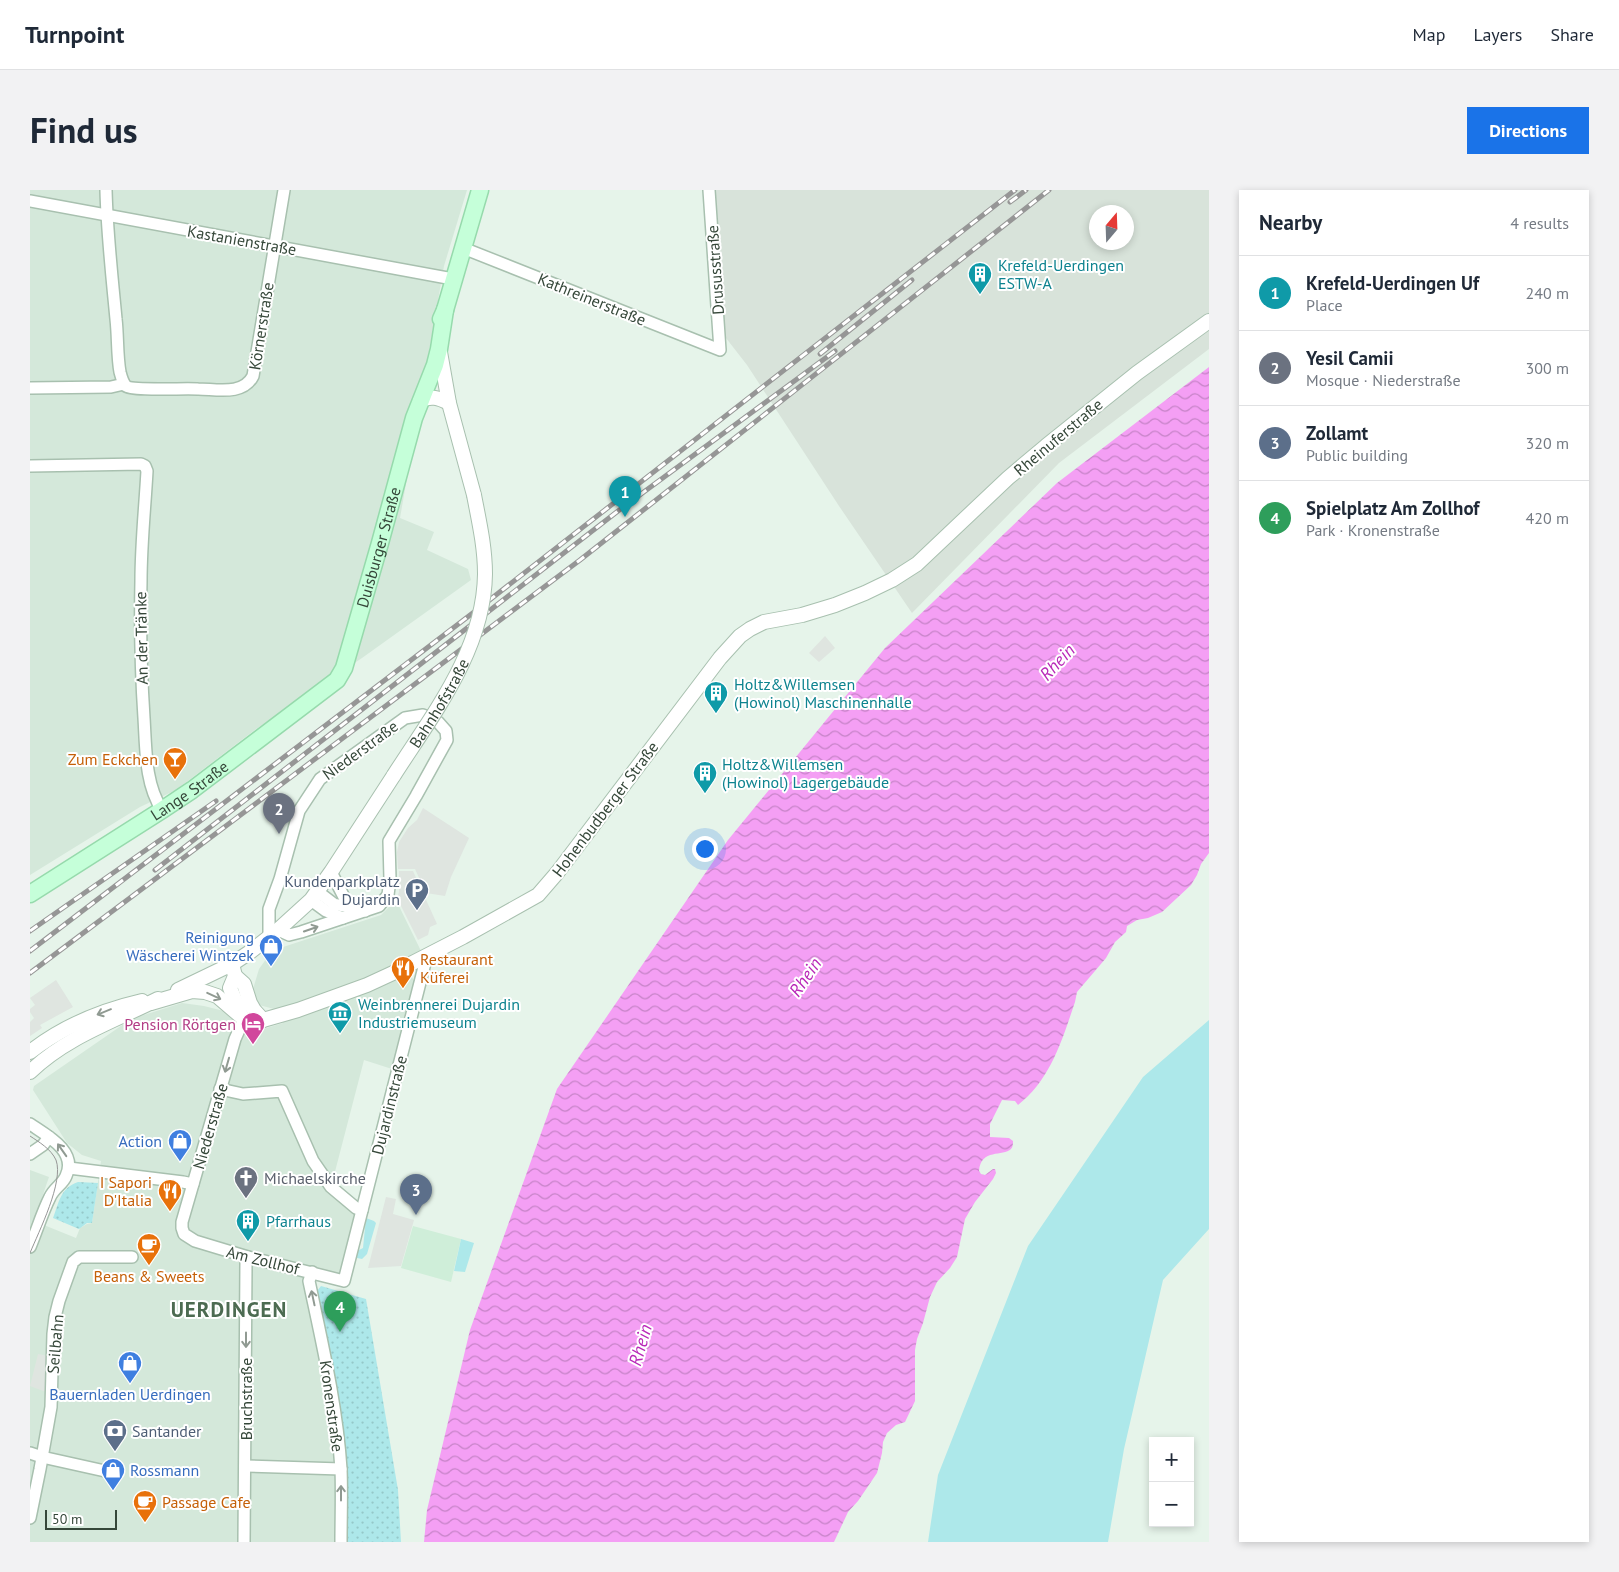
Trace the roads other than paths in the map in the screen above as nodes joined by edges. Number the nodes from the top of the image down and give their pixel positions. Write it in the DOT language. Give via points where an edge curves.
graph roads {
  1 [pos="106,190"];
  2 [pos="284,190"];
  3 [pos="480,190"];
  4 [pos="709,190"];
  5 [pos="30,201"];
  6 [pos="106,216"];
  7 [pos="274,246"];
  8 [pos="463,248"];
  9 [pos="453,279"];
  10 [pos="445,310"];
  11 [pos="1209,321"];
  12 [pos="439,349"];
  13 [pos="720,350"];
  14 [pos="124,384"];
  15 [pos="30,388"];
  16 [pos="420,400"];
  17 [pos="449,403"];
  18 [pos="414,418"];
  19 [pos="30,466"];
  20 [pos="917,564"];
  21 [pos="340,676"];
  22 [pos="162,810"];
  23 [pos="331,872"];
  24 [pos="30,894"];
  25 [pos="314,896"];
  26 [pos="361,910"];
  27 [pos="343,918"];
  28 [pos="274,933"];
  29 [pos="424,958"];
  30 [pos="233,970"];
  31 [pos="168,995"];
  32 [pos="151,1003"];
  33 [pos="244,1019"];
  34 [pos="263,1020"];
  35 [pos="30,1052"];
  36 [pos="30,1072"];
  37 [pos="220,1089"];
  38 [pos="30,1124"];
  39 [pos="49,1137"];
  40 [pos="30,1154"];
  41 [pos="69,1168"];
  42 [pos="193,1184"];
  43 [pos="362,1210"];
  44 [pos="184,1234"];
  45 [pos="30,1247"];
  46 [pos="132,1257"];
  47 [pos="248,1257"];
  48 [pos="312,1272"];
  49 [pos="344,1281"];
  50 [pos="30,1453"];
  51 [pos="42,1457"];
  52 [pos="245,1466"];
  53 [pos="341,1469"];
  54 [pos="114,1473"];
  55 [pos="30,1518"];
  56 [pos="244,1542"];
  57 [pos="341,1542"];
  1 -- 6 [label="street"];
  2 -- 7 [label="street, Körnerstraße"];
  3 -- 8 [label="main road, Duisburger Straße"];
  4 -- 13 [label="street, Drususstraße"];
  5 -- 6 [label="street, Kastanienstraße"];
  6 -- 7 [label="street, Kastanienstraße"];
  6 -- 14 [label="street" via="120,372"];
  7 -- 9 [label="street, Kastanienstraße"];
  7 -- 14 [label="street, Körnerstraße" via="250,382 232,390 141,390"];
  8 -- 9 [label="main road, Duisburger Straße"];
  8 -- 13 [label="street, Kathreinerstraße"];
  9 -- 10 [label="main road, Duisburger Straße"];
  10 -- 12 [label="main road, Bahnhofstraße"];
  10 -- 18 [label="main road, Duisburger Straße" via="421,376"];
  11 -- 20 [label="street, Rheinuferstraße" via="1137,372 1046,446"];
  12 -- 16 [label="main road, Duisburger Straße"];
  12 -- 17 [label="street, Bahnhofstraße"];
  14 -- 15 [label="street"];
  16 -- 17 [label="street" via="431,397"];
  16 -- 18 [label="main road, Duisburger Straße"];
  17 -- 23 [label="street, Bahnhofstraße, bridge" via="483,539 485,574 482,604 466,656 448,689"];
  18 -- 21 [label="main road, Duisburger Straße"];
  19 -- 22 [label="street, An der Tränke" via="141,464 147,471 141,580 142,691 150,784"];
  20 -- 29 [label="street, Hohenbudberger Straße" via="892,580 826,608 750,628 720,658 538,895"];
  21 -- 22 [label="main road, Lange Straße" via="330,687"];
  22 -- 24 [label="main road, Lange Straße"];
  23 -- 25 [label="street, Bahnhofstraße"];
  23 -- 26 [label="street" via="346,901"];
  25 -- 26 [label="street"];
  25 -- 27 [label="street" via="326,912"];
  25 -- 28 [label="street, Bahnhofstraße"];
  26 -- 27 [label="street, Niederstraße"];
  26 -- 28 [label="street, Niederstraße" via="379,906 388,895 389,840 446,740 446,731 438,722 423,715 405,718 320,779 299,811 269,908"];
  28 -- 27 [label="street, Niederstraße, one-way" via="289,935"];
  28 -- 30 [label="street, Bahnhofstraße"];
  29 -- 34 [label="street, Hohenbudberger Straße" via="367,985"];
  29 -- 43 [label="street, Dujardinstraße"];
  30 -- 31 [label="street, Bahnhofstraße"];
  30 -- 33 [label="street" via="230,988"];
  30 -- 34 [label="street" via="244,984 254,1010"];
  31 -- 32 [label="street, Bahnhofstraße"];
  31 -- 35 [label="street, Bahnhofstraße, one-way" via="122,1005 94,1016"];
  32 -- 33 [label="street, one-way" via="192,991 205,992 217,996"];
  32 -- 36 [label="street, Bahnhofstraße" via="67,1043"];
  33 -- 34 [label="street, Hohenbudberger Straße"];
  33 -- 37 [label="street, Niederstraße, one-way"];
  37 -- 42 [label="street, Niederstraße"];
  37 -- 43 [label="street" via="243,1094 282,1091 314,1161 331,1187"];
  38 -- 39 [label="street"];
  39 -- 40 [label="street"];
  41 -- 39 [label="street, one-way" via="61,1146"];
  41 -- 42 [label="street"];
  41 -- 45 [label="street" via="66,1177 50,1196"];
  42 -- 44 [label="street, Niederstraße" via="182,1222"];
  43 -- 49 [label="street, Dujardinstraße"];
  44 -- 47 [label="street, Am Zollhof" via="195,1242"];
  46 -- 51 [label="street, Seilbahn" via="79,1257 74,1262 55,1317 51,1407"];
  47 -- 48 [label="street, Am Zollhof"];
  47 -- 52 [label="street, Bruchstraße, one-way"];
  48 -- 49 [label="street, Am Zollhof"];
  53 -- 48 [label="street, Kronenstraße, one-way" via="328,1371 309,1281"];
  50 -- 51 [label="street"];
  51 -- 54 [label="street"];
  51 -- 55 [label="street, Seilbahn"];
  52 -- 53 [label="street"];
  52 -- 56 [label="street, Bruchstraße"];
  57 -- 53 [label="street, Kronenstraße, one-way"];
}
